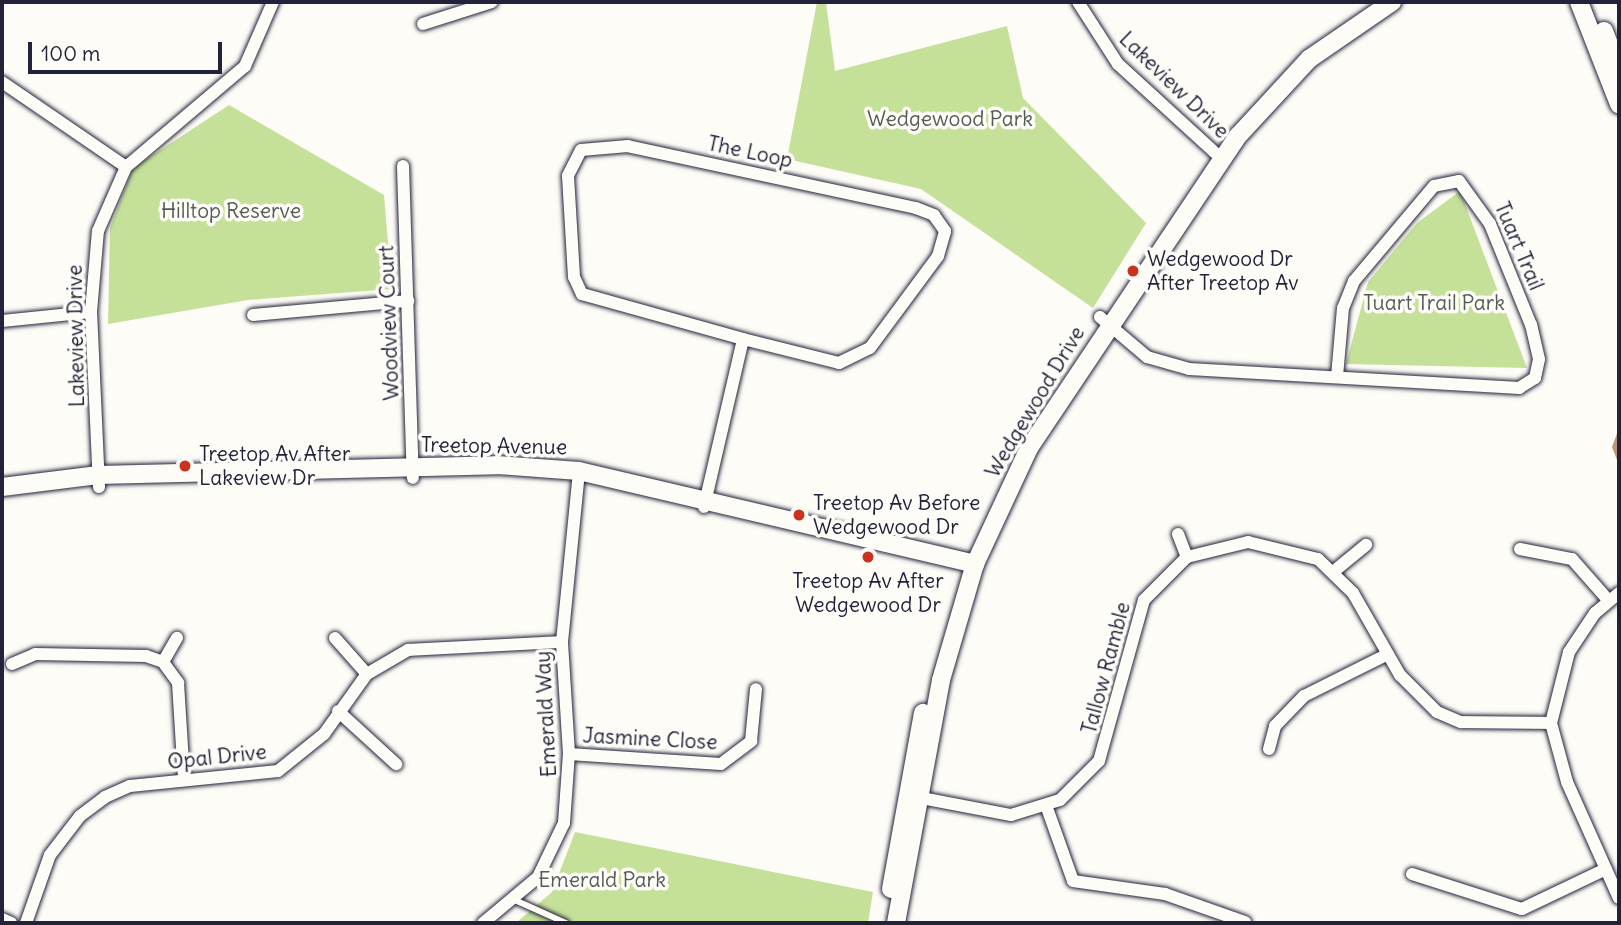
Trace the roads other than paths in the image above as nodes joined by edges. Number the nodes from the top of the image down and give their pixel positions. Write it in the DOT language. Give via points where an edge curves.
graph roads {
  1 [pos="273,2"];
  2 [pos="492,2"];
  3 [pos="1078,2"];
  4 [pos="1392,2"];
  5 [pos="1579,2"];
  6 [pos="1592,2"];
  7 [pos="1371,5"];
  8 [pos="422,24"];
  9 [pos="1619,70"];
  10 [pos="2,82"];
  11 [pos="1619,104"];
  12 [pos="1218,155"];
  13 [pos="403,166"];
  14 [pos="126,167"];
  15 [pos="408,302"];
  16 [pos="91,312"];
  17 [pos="253,315"];
  18 [pos="2,321"];
  19 [pos="1103,322"];
  20 [pos="743,339"];
  21 [pos="1337,376"];
  22 [pos="413,472"];
  23 [pos="578,476"];
  24 [pos="99,481"];
  25 [pos="2,487"];
  26 [pos="2,498"];
  27 [pos="705,503"];
  28 [pos="1178,534"];
  29 [pos="1366,545"];
  30 [pos="1520,549"];
  31 [pos="1187,557"];
  32 [pos="969,568"];
  33 [pos="1333,572"];
  34 [pos="1614,597"];
  35 [pos="177,638"];
  36 [pos="335,638"];
  37 [pos="562,642"];
  38 [pos="1386,655"];
  39 [pos="163,662"];
  40 [pos="12,664"];
  41 [pos="367,674"];
  42 [pos="756,689"];
  43 [pos="338,711"];
  44 [pos="1551,723"];
  45 [pos="1269,749"];
  46 [pos="569,754"];
  47 [pos="397,764"];
  48 [pos="184,779"];
  49 [pos="914,797"];
  50 [pos="1047,807"];
  51 [pos="1606,869"];
  52 [pos="1412,874"];
  53 [pos="1619,898"];
  54 [pos="517,901"];
  55 [pos="2,919"];
  56 [pos="1245,922"];
  57 [pos="11,923"];
  58 [pos="26,923"];
  59 [pos="483,923"];
  60 [pos="566,923"];
  61 [pos="884,923"];
  62 [pos="897,923"];
  1 -- 14 [label="street, Lakeview Drive" via="245,66"];
  2 -- 8 [label="street"];
  3 -- 12 [label="street, Lakeview Drive" via="1118,64"];
  4 -- 7 [label="street, Wedgewood Drive"];
  5 -- 11 [label="street"];
  6 -- 9 [label="street"];
  7 -- 12 [label="street, Wedgewood Drive" via="1309,59"];
  10 -- 14 [label="street"];
  12 -- 19 [label="street, Wedgewood Drive"];
  13 -- 15 [label="street, Woodview Court"];
  14 -- 16 [label="street, Lakeview Drive" via="98,231"];
  15 -- 17 [label="street"];
  15 -- 22 [label="street, Woodview Court"];
  16 -- 18 [label="street"];
  16 -- 24 [label="street, Lakeview Drive"];
  19 -- 21 [label="street, Tuart Trail" via="1147,357 1189,369"];
  19 -- 32 [label="street, Wedgewood Drive" via="1008,465"];
  20 -- 20 [label="street, The Loop" via="839,363 870,348 938,256 945,231 934,215 916,208 628,146 581,150 568,176 574,277 582,294"];
  20 -- 27 [label="street"];
  21 -- 21 [label="street, Tuart Trail" via="1500,390 1535,378 1539,359 1531,325 1485,215 1459,181 1434,186 1354,281 1343,308"];
  22 -- 23 [label="street, Treetop Avenue"];
  22 -- 24 [label="street, Treetop Avenue"];
  23 -- 27 [label="street, Treetop Avenue"];
  23 -- 37 [label="street, Emerald Way"];
  24 -- 25 [label="street, Treetop Avenue"];
  24 -- 26 [label="street, Treetop Avenue"];
  27 -- 32 [label="street, Treetop Avenue"];
  28 -- 31 [label="street"];
  29 -- 33 [label="street"];
  30 -- 34 [label="street" via="1572,559"];
  31 -- 33 [label="street, Tallow Ramble" via="1217,546 1275,544 1318,559"];
  31 -- 50 [label="street, Tallow Ramble" via="1144,600 1099,761"];
  32 -- 49 [label="street, Wedgewood Drive" via="929,678"];
  33 -- 38 [label="street, Tallow Ramble" via="1353,593"];
  34 -- 44 [label="street" via="1569,652"];
  35 -- 39 [label="street"];
  36 -- 41 [label="street"];
  37 -- 41 [label="street, Opal Drive" via="408,650"];
  37 -- 46 [label="street, Emerald Way"];
  38 -- 44 [label="street, Tallow Ramble" via="1437,712 1461,722"];
  38 -- 45 [label="street" via="1304,696 1275,726"];
  39 -- 40 [label="street" via="146,656 35,654"];
  39 -- 48 [label="street" via="178,682"];
  41 -- 43 [label="street, Opal Drive"];
  42 -- 46 [label="street, Jasmine Close" via="751,741 721,764"];
  43 -- 47 [label="street"];
  43 -- 48 [label="street, Opal Drive" via="299,759 278,771"];
  44 -- 51 [label="street" via="1567,782"];
  46 -- 54 [label="street, Emerald Way" via="569,798 558,839"];
  48 -- 58 [label="street, Opal Drive" via="130,786 80,816 50,855"];
  49 -- 50 [label="street, Tallow Ramble" via="1011,815"];
  49 -- 61 [label="street, Wedgewood Drive"];
  49 -- 62 [label="street, Wedgewood Drive"];
  50 -- 56 [label="street" via="1073,881 1166,894"];
  51 -- 52 [label="street" via="1522,909"];
  51 -- 53 [label="street"];
  54 -- 59 [label="street, Emerald Way"];
  54 -- 60 [label="lane"];
  55 -- 57 [label="street"];
}
